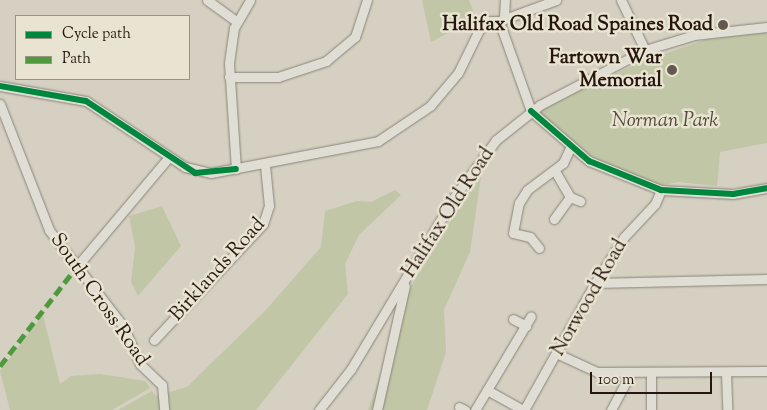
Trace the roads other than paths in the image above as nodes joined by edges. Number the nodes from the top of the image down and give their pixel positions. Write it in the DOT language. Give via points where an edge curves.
graph roads {
  1 [pos="207,0"];
  2 [pos="250,0"];
  3 [pos="367,0"];
  4 [pos="505,0"];
  5 [pos="556,0"];
  6 [pos="621,0"];
  7 [pos="502,19"];
  8 [pos="236,21"];
  9 [pos="767,27"];
  10 [pos="645,50"];
  11 [pos="229,77"];
  12 [pos="0,86"];
  13 [pos="0,104"];
  14 [pos="531,111"];
  15 [pos="570,148"];
  16 [pos="168,158"];
  17 [pos="265,165"];
  18 [pos="236,169"];
  19 [pos="555,171"];
  20 [pos="767,188"];
  21 [pos="661,190"];
  22 [pos="570,197"];
  23 [pos="580,201"];
  24 [pos="554,219"];
  25 [pos="539,248"];
  26 [pos="78,266"];
  27 [pos="407,278"];
  28 [pos="767,278"];
  29 [pos="595,283"];
  30 [pos="531,316"];
  31 [pos="513,319"];
  32 [pos="526,326"];
  33 [pos="154,340"];
  34 [pos="558,354"];
  35 [pos="767,371"];
  36 [pos="726,372"];
  37 [pos="652,373"];
  38 [pos="630,375"];
  39 [pos="487,390"];
  40 [pos="164,410"];
  41 [pos="319,410"];
  42 [pos="377,410"];
  43 [pos="475,410"];
  44 [pos="523,410"];
  45 [pos="611,410"];
  46 [pos="651,410"];
  47 [pos="727,410"];
  1 -- 8 [label="street"];
  2 -- 8 [label="street"];
  3 -- 11 [label="street" via="354,37 326,61 278,77"];
  4 -- 7 [label="street"];
  5 -- 7 [label="street"];
  6 -- 10 [label="street"];
  7 -- 14 [label="street"];
  7 -- 17 [label="street" via="484,24 448,87 396,132 360,148"];
  8 -- 11 [label="street"];
  9 -- 10 [label="street, Halifax Old Road" via="694,35"];
  10 -- 14 [label="street, Halifax Old Road"];
  11 -- 18 [label="street"];
  12 -- 16 [label="street" via="86,101"];
  13 -- 26 [label="street, South Cross Road" via="31,192 49,230"];
  14 -- 15 [label="street"];
  14 -- 27 [label="street, Halifax Old Road" via="496,140 475,167"];
  15 -- 19 [label="street"];
  15 -- 21 [label="street" via="602,167"];
  16 -- 18 [label="street" via="196,173"];
  16 -- 26 [label="street"];
  17 -- 18 [label="street"];
  17 -- 33 [label="street, Birklands Road" via="269,206 263,224"];
  19 -- 22 [label="street"];
  19 -- 25 [label="street" via="527,190 514,221 513,233 530,238"];
  20 -- 21 [label="street" via="733,194"];
  21 -- 29 [label="street, Norwood Road" via="655,204 624,237"];
  22 -- 23 [label="street"];
  22 -- 24 [label="street"];
  26 -- 40 [label="street, South Cross Road" via="123,326 140,364 162,385"];
  27 -- 41 [label="street, Halifax Old Road"];
  27 -- 42 [label="street"];
  28 -- 29 [label="street"];
  29 -- 34 [label="street, Norwood Road"];
  30 -- 32 [label="street"];
  31 -- 32 [label="street"];
  32 -- 39 [label="street"];
  34 -- 38 [label="street" via="597,372"];
  34 -- 44 [label="street, Norwood Road"];
  35 -- 36 [label="street"];
  36 -- 37 [label="street"];
  36 -- 47 [label="street"];
  37 -- 38 [label="street"];
  37 -- 46 [label="street"];
  38 -- 45 [label="street"];
  39 -- 43 [label="street"];
  39 -- 44 [label="street"];
}
